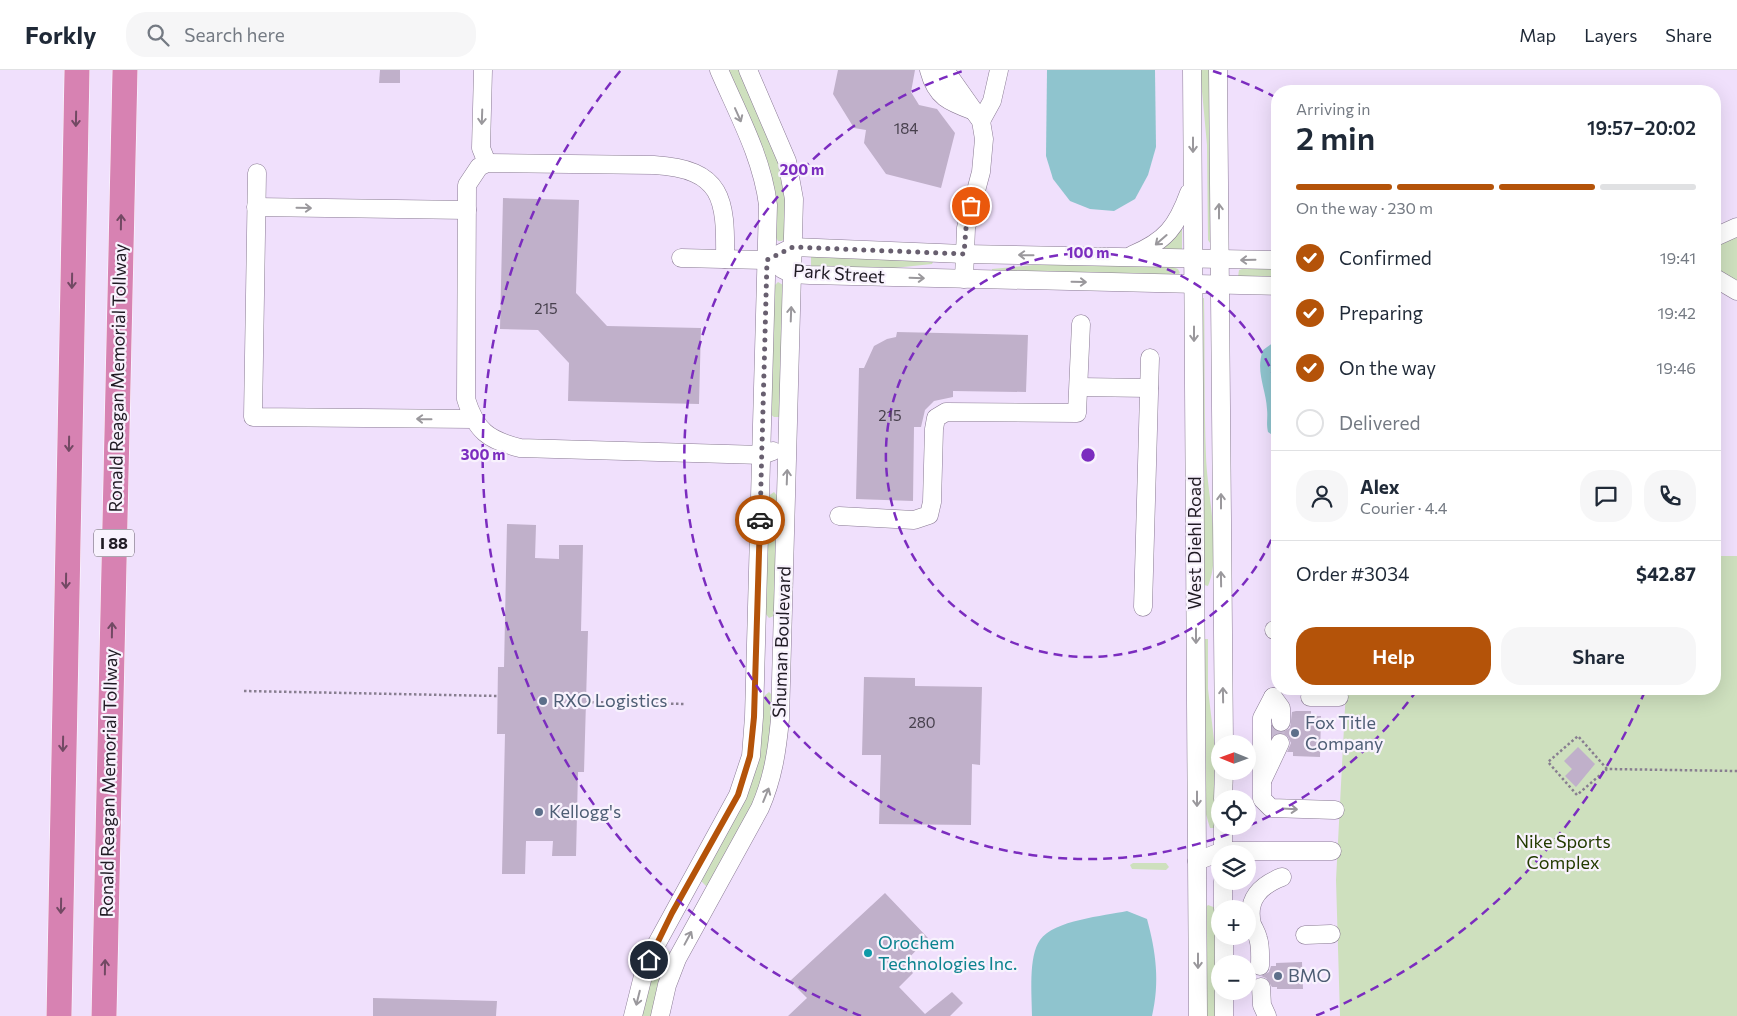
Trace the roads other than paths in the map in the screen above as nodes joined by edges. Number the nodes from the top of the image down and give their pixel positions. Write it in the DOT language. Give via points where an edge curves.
graph roads {
  1 [pos="77,70"];
  2 [pos="125,70"];
  3 [pos="483,70"];
  4 [pos="719,70"];
  5 [pos="748,70"];
  6 [pos="929,70"];
  7 [pos="945,70"];
  8 [pos="999,70"];
  9 [pos="1192,70"];
  10 [pos="1218,70"];
  11 [pos="958,78"];
  12 [pos="977,116"];
  13 [pos="487,163"];
  14 [pos="257,173"];
  15 [pos="1193,183"];
  16 [pos="256,207"];
  17 [pos="467,210"];
  18 [pos="1737,227"];
  19 [pos="1721,234"];
  20 [pos="793,247"];
  21 [pos="964,254"];
  22 [pos="681,258"];
  23 [pos="1127,258"];
  24 [pos="725,259"];
  25 [pos="1194,259"];
  26 [pos="767,260"];
  27 [pos="1219,260"];
  28 [pos="1271,260"];
  29 [pos="792,274"];
  30 [pos="964,279"];
  31 [pos="1721,282"];
  32 [pos="1194,285"];
  33 [pos="1219,286"];
  34 [pos="1271,286"];
  35 [pos="1737,292"];
  36 [pos="1081,324"];
  37 [pos="1150,358"];
  38 [pos="1078,386"];
  39 [pos="1149,388"];
  40 [pos="473,419"];
  41 [pos="788,447"];
  42 [pos="762,455"];
  43 [pos="839,516"];
  44 [pos="1143,607"];
  45 [pos="1196,609"];
  46 [pos="1222,609"];
  47 [pos="1310,697"];
  48 [pos="1338,697"];
  49 [pos="1278,722"];
  50 [pos="1224,735"];
  51 [pos="1278,743"];
  52 [pos="1261,782"];
  53 [pos="1335,810"];
  54 [pos="1282,850"];
  55 [pos="1256,851"];
  56 [pos="1332,851"];
  57 [pos="1211,856"];
  58 [pos="1197,861"];
  59 [pos="1331,934"];
  60 [pos="1305,935"];
  61 [pos="1260,966"];
  62 [pos="1261,987"];
  63 [pos="1224,1000"];
  64 [pos="59,1016"];
  65 [pos="104,1016"];
  66 [pos="633,1016"];
  67 [pos="660,1016"];
  68 [pos="1198,1016"];
  69 [pos="1224,1016"];
  70 [pos="1267,1016"];
  1 -- 64 [label="highway, one-way"];
  65 -- 2 [label="highway, Ronald Reagan Memorial Tollway / I 88, one-way"];
  3 -- 13 [label="street, one-way" via="481,148"];
  4 -- 26 [label="street, Shuman Boulevard, one-way" via="765,183"];
  5 -- 20 [label="street, Shuman Boulevard" via="787,161 794,199"];
  6 -- 12 [label="street" via="943,98"];
  7 -- 11 [label="street"];
  8 -- 12 [label="street" via="992,101"];
  9 -- 15 [label="street, West Diehl Road, one-way"];
  27 -- 10 [label="street, West Diehl Road, one-way"];
  11 -- 12 [label="street"];
  12 -- 21 [label="street" via="984,139 981,172 966,228"];
  13 -- 17 [label="street" via="479,167 469,180"];
  13 -- 24 [label="street" via="654,165 693,171 709,182 720,198 725,218"];
  14 -- 16 [label="street"];
  15 -- 23 [label="street, one-way" via="1182,212 1168,233 1152,246"];
  15 -- 25 [label="street, West Diehl Road"];
  16 -- 17 [label="street, one-way"];
  40 -- 16 [label="street, one-way" via="253,417"];
  17 -- 40 [label="street" via="466,399"];
  18 -- 19 [label="street"];
  20 -- 21 [label="street, Park Street"];
  20 -- 26 [label="street, Park Street"];
  20 -- 29 [label="street, Shuman Boulevard"];
  23 -- 21 [label="street, Park Street, one-way"];
  21 -- 30 [label="street"];
  22 -- 24 [label="street"];
  23 -- 25 [label="street, Park Street"];
  24 -- 26 [label="street"];
  25 -- 27 [label="street, Park Street"];
  25 -- 32 [label="street, West Diehl Road"];
  26 -- 29 [label="street, Park Street"];
  26 -- 42 [label="street, Shuman Boulevard"];
  28 -- 27 [label="street, Park Street, one-way"];
  27 -- 33 [label="street, West Diehl Road"];
  29 -- 30 [label="street, Park Street, one-way"];
  41 -- 29 [label="street, Shuman Boulevard, one-way"];
  30 -- 32 [label="street, Park Street, one-way"];
  31 -- 35 [label="street"];
  32 -- 33 [label="street, Park Street"];
  32 -- 45 [label="street, West Diehl Road, one-way"];
  33 -- 34 [label="street, Park Street"];
  46 -- 33 [label="street, West Diehl Road, one-way"];
  36 -- 38 [label="street"];
  37 -- 39 [label="street"];
  38 -- 39 [label="street"];
  38 -- 43 [label="street" via="1077,413 946,412 936,418 929,515 914,520"];
  39 -- 44 [label="street"];
  40 -- 42 [label="street" via="485,434 500,443 520,448"];
  41 -- 42 [label="street"];
  67 -- 41 [label="street, Shuman Boulevard, one-way" via="677,959 760,808 776,762"];
  42 -- 66 [label="street, Shuman Boulevard, one-way" via="750,756 738,795 656,945 643,976"];
  45 -- 46 [label="street"];
  45 -- 58 [label="street, West Diehl Road, one-way"];
  50 -- 46 [label="street, West Diehl Road, one-way"];
  47 -- 48 [label="street"];
  49 -- 52 [label="street" via="1273,696 1262,718"];
  51 -- 52 [label="street"];
  52 -- 53 [label="street, one-way" via="1262,799 1271,808"];
  54 -- 55 [label="street"];
  54 -- 56 [label="street"];
  54 -- 61 [label="street" via="1282,884 1260,888 1253,898 1252,917 1259,939"];
  57 -- 58 [label="street"];
  58 -- 68 [label="street, West Diehl Road, one-way"];
  59 -- 60 [label="street"];
  62 -- 70 [label="street" via="1262,1005"];
  63 -- 69 [label="street"];
}
